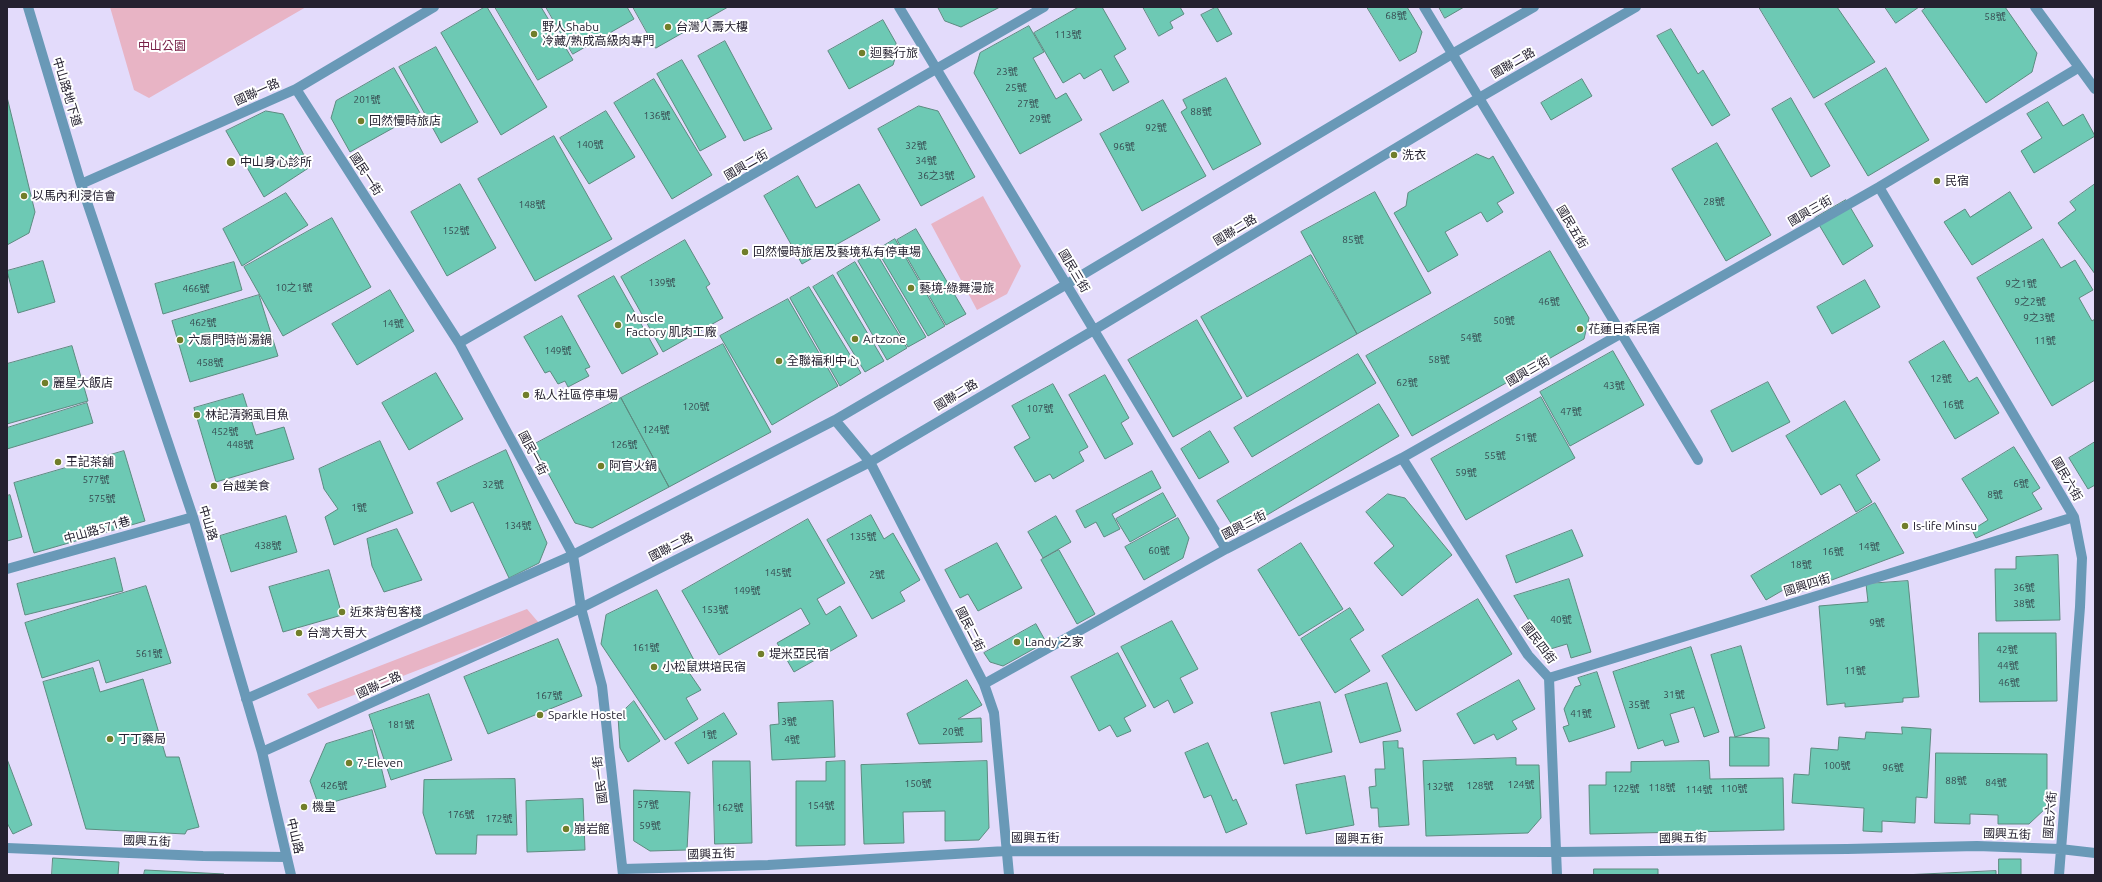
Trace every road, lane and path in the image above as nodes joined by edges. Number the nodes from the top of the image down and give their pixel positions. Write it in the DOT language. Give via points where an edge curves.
graph roads {
  1 [pos="28,7"];
  2 [pos="434,7"];
  3 [pos="899,7"];
  4 [pos="1044,7"];
  5 [pos="1424,7"];
  6 [pos="1534,7"];
  7 [pos="1636,7"];
  8 [pos="2035,7"];
  9 [pos="1452,54"];
  10 [pos="2078,68"];
  11 [pos="937,70"];
  12 [pos="296,89"];
  13 [pos="2095,89"];
  14 [pos="1479,98"];
  15 [pos="81,184"];
  16 [pos="1879,187"];
  17 [pos="1068,284"];
  18 [pos="1094,330"];
  19 [pos="1620,334"];
  20 [pos="459,344"];
  21 [pos="835,420"];
  22 [pos="1402,458"];
  23 [pos="1698,460"];
  24 [pos="870,462"];
  25 [pos="193,516"];
  26 [pos="2074,517"];
  27 [pos="1226,549"];
  28 [pos="574,555"];
  29 [pos="7,569"];
  30 [pos="581,608"];
  31 [pos="1549,678"];
  32 [pos="984,684"];
  33 [pos="246,699"];
  34 [pos="262,752"];
  35 [pos="7,848"];
  36 [pos="2060,849"];
  37 [pos="1006,851"];
  38 [pos="1556,852"];
  39 [pos="2095,853"];
  40 [pos="286,857"];
  41 [pos="623,872"];
  42 [pos="291,875"];
  43 [pos="1009,875"];
  44 [pos="1556,875"];
  45 [pos="2059,875"];
  1 -- 15 [label="street, 中山路地下道"];
  2 -- 12 [label="street, 國聯一路"];
  3 -- 11 [label="street, 國民三街"];
  4 -- 11 [label="street, 國興二街"];
  5 -- 9 [label="street, 國民五街"];
  6 -- 9 [label="street"];
  7 -- 14 [label="street, 國聯二路"];
  8 -- 10 [label="street"];
  9 -- 14 [label="street, 國民五街"];
  9 -- 17 [label="street"];
  10 -- 13 [label="street"];
  10 -- 16 [label="street, 國興三街"];
  11 -- 17 [label="street, 國民三街"];
  11 -- 20 [label="street, 國興二街"];
  12 -- 15 [label="street, 國聯一路"];
  12 -- 20 [label="street, 國民一街"];
  14 -- 18 [label="street, 國聯二路"];
  14 -- 19 [label="street, 國民五街"];
  15 -- 25 [label="street, 中山路"];
  16 -- 19 [label="street, 國興三街"];
  16 -- 26 [label="street, 國民六街"];
  17 -- 18 [label="street, 國民三街"];
  17 -- 21 [label="street"];
  18 -- 24 [label="street, 國聯二路"];
  18 -- 27 [label="street, 國民三街"];
  19 -- 22 [label="street, 國興三街"];
  19 -- 23 [label="street, 國民五街"];
  20 -- 28 [label="street, 國民一街"];
  21 -- 24 [label="street, 國民二街"];
  21 -- 28 [label="street"];
  22 -- 27 [label="street, 國興三街"];
  22 -- 31 [label="street, 國民四街" via="1528,655"];
  24 -- 30 [label="street, 國聯二路"];
  24 -- 32 [label="street, 國民二街"];
  25 -- 29 [label="street, 中山路571巷"];
  25 -- 33 [label="street, 中山路"];
  26 -- 31 [label="street, 國興四街"];
  26 -- 36 [label="street, 國民六街" via="2082,558 2080,606"];
  27 -- 32 [label="street, 國興三街"];
  28 -- 30 [label="street, 國民一街"];
  28 -- 33 [label="street"];
  30 -- 34 [label="street, 國聯二路"];
  30 -- 41 [label="street, 國民一街" via="602,686"];
  31 -- 38 [label="street, 國民四街"];
  32 -- 37 [label="street, 國民二街" via="994,713"];
  33 -- 34 [label="street, 中山路"];
  34 -- 40 [label="street, 中山路"];
  35 -- 40 [label="street, 國興五街"];
  36 -- 38 [label="street, 國興五街" via="1977,846"];
  36 -- 39 [label="street, 國興五街"];
  36 -- 45 [label="street, 國民六街"];
  37 -- 38 [label="street, 國興五街"];
  37 -- 41 [label="street, 國興五街"];
  37 -- 43 [label="street, 國民二街"];
  38 -- 44 [label="street, 國民四街"];
  40 -- 42 [label="street, 中山路"];
}
